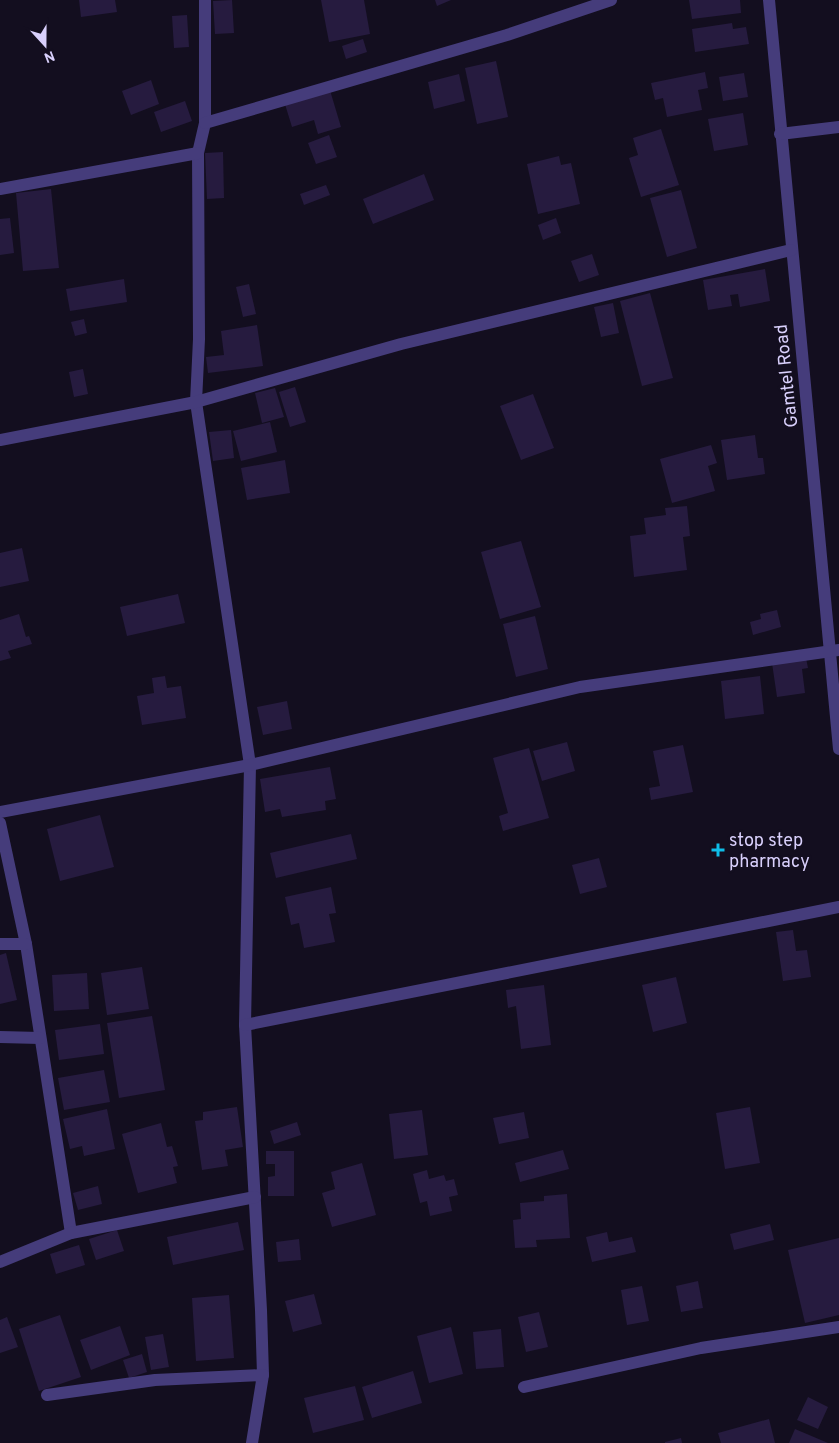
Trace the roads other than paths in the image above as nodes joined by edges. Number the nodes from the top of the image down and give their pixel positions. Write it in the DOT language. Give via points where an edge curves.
graph roads {
  1 [pos="204,0"];
  2 [pos="611,0"];
  3 [pos="769,0"];
  4 [pos="205,123"];
  5 [pos="839,127"];
  6 [pos="780,134"];
  7 [pos="198,153"];
  8 [pos="0,189"];
  9 [pos="791,250"];
  10 [pos="196,402"];
  11 [pos="0,440"];
  12 [pos="835,651"];
  13 [pos="839,749"];
  14 [pos="250,765"];
  15 [pos="0,812"];
  16 [pos="0,823"];
  17 [pos="839,907"];
  18 [pos="0,944"];
  19 [pos="26,944"];
  20 [pos="245,1025"];
  21 [pos="0,1037"];
  22 [pos="40,1038"];
  23 [pos="255,1197"];
  24 [pos="71,1233"];
  25 [pos="0,1262"];
  26 [pos="839,1327"];
  27 [pos="262,1375"];
  28 [pos="524,1387"];
  29 [pos="47,1395"];
  30 [pos="252,1443"];
  1 -- 4 [label="street"];
  2 -- 4 [label="street" via="507,35"];
  3 -- 6 [label="street, Gamtel Road"];
  4 -- 7 [label="street"];
  5 -- 6 [label="street"];
  6 -- 9 [label="street, Gamtel Road"];
  7 -- 8 [label="street"];
  7 -- 10 [label="street"];
  9 -- 10 [label="street" via="401,344"];
  9 -- 12 [label="street, Gamtel Road"];
  10 -- 11 [label="street"];
  10 -- 14 [label="street"];
  12 -- 13 [label="street, Gamtel Road"];
  12 -- 14 [label="street" via="580,687"];
  14 -- 15 [label="street"];
  14 -- 20 [label="street"];
  16 -- 19 [label="street"];
  17 -- 20 [label="street"];
  18 -- 19 [label="street"];
  19 -- 22 [label="street"];
  20 -- 23 [label="street"];
  21 -- 22 [label="street"];
  22 -- 24 [label="street"];
  23 -- 24 [label="street"];
  23 -- 27 [label="street"];
  24 -- 25 [label="street"];
  26 -- 28 [label="street" via="701,1348"];
  27 -- 29 [label="street" via="155,1380"];
  27 -- 30 [label="street"];
}
